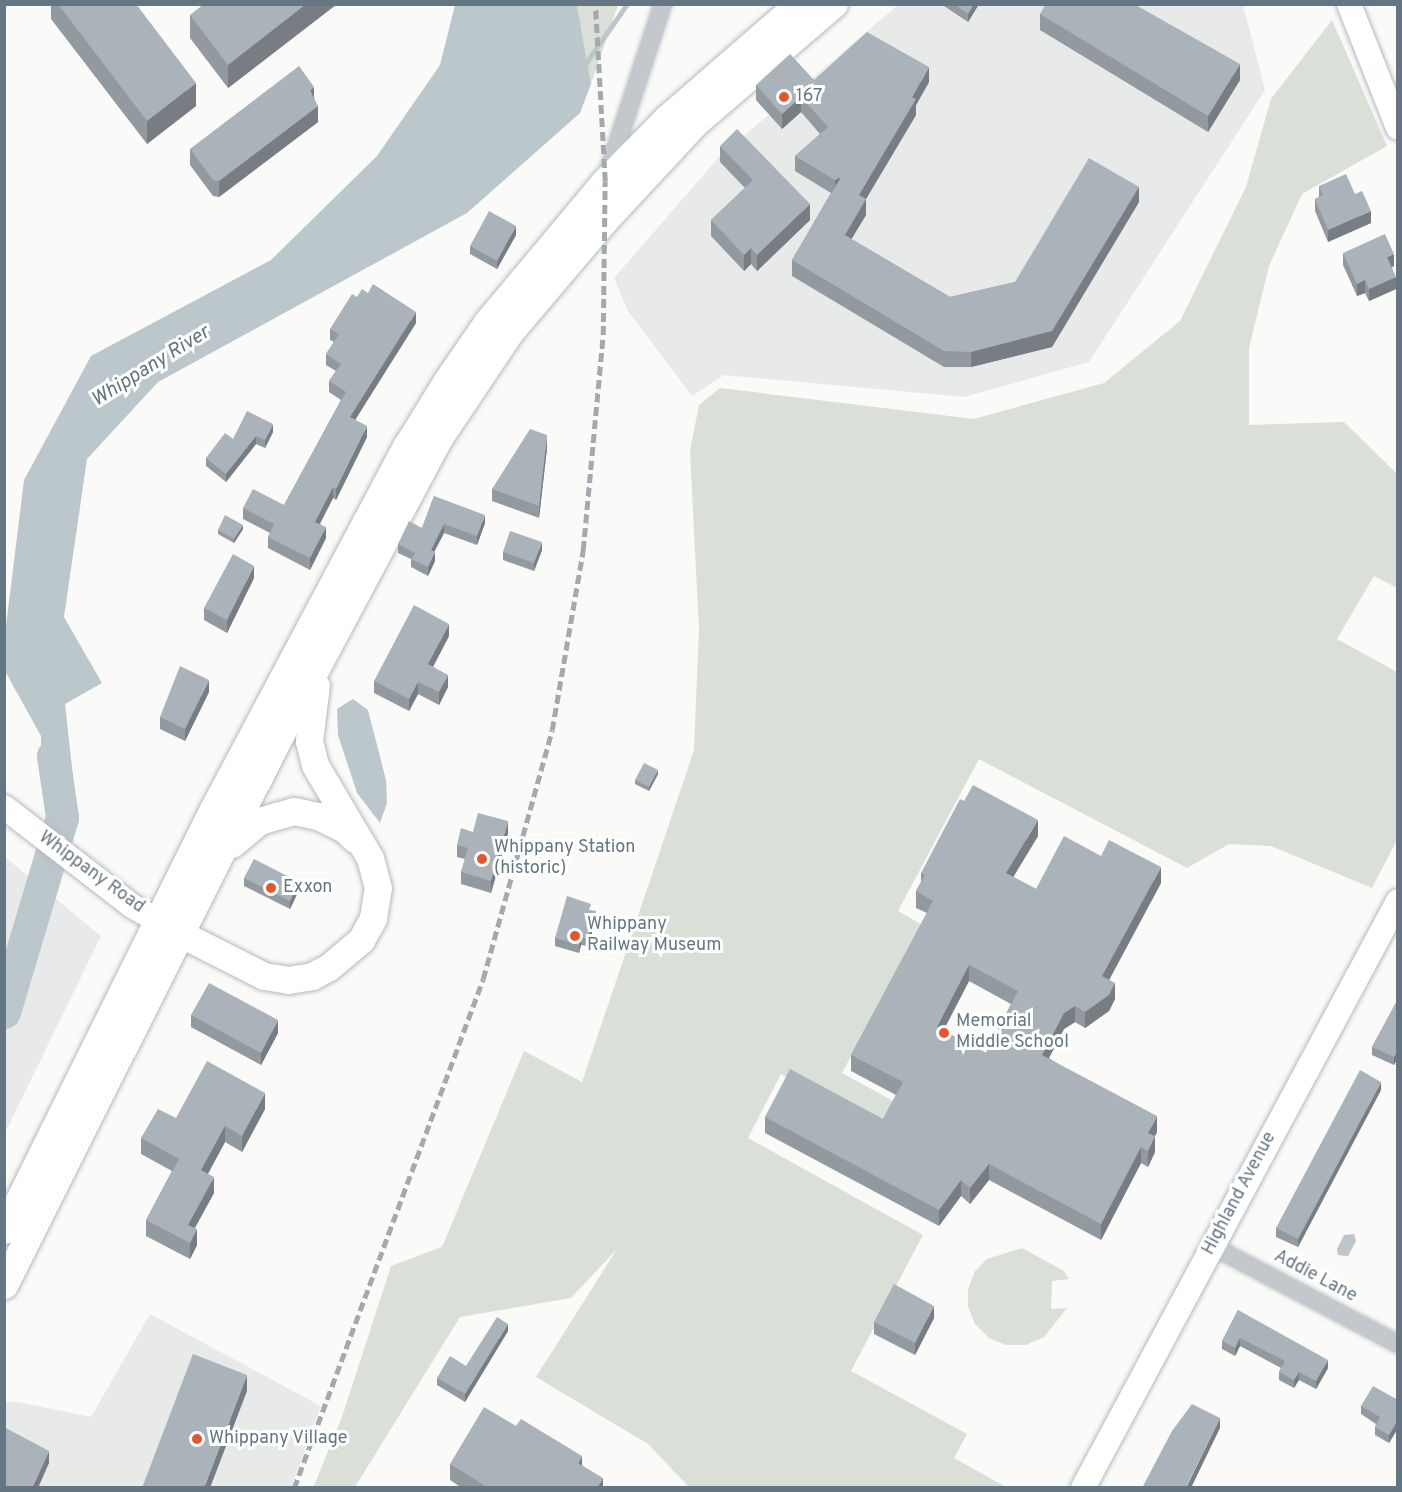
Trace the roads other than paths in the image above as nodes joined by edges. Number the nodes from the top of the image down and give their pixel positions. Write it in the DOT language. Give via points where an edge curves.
graph roads {
  1 [pos="663,4"];
  2 [pos="798,4"];
  3 [pos="834,4"];
  4 [pos="1349,4"];
  5 [pos="1398,128"];
  6 [pos="604,181"];
  7 [pos="340,618"];
  8 [pos="4,807"];
  9 [pos="364,848"];
  10 [pos="221,853"];
  11 [pos="1398,901"];
  12 [pos="156,920"];
  13 [pos="181,934"];
  14 [pos="4,1230"];
  15 [pos="1212,1246"];
  16 [pos="4,1285"];
  17 [pos="1398,1344"];
  18 [pos="1083,1488"];
  1 -- 6 [label="street"];
  2 -- 6 [label="main road" via="675,111"];
  3 -- 7 [label="main road" via="695,123 605,220 510,332 439,438"];
  4 -- 5 [label="street"];
  6 -- 12 [label="main road" via="488,321 407,445"];
  7 -- 9 [label="main road" via="318,675 309,741 315,765"];
  7 -- 10 [label="main road"];
  8 -- 12 [label="street, Whippany Road" via="98,881"];
  9 -- 10 [label="main road" via="343,828 294,811 259,821"];
  9 -- 13 [label="main road" via="378,888 373,918 361,940 344,958 312,976 288,980 264,976"];
  10 -- 13 [label="main road"];
  11 -- 15 [label="street, Highland Avenue"];
  12 -- 13 [label="street, Whippany Road"];
  12 -- 14 [label="main road"];
  13 -- 16 [label="main road"];
  15 -- 17 [label="street, Addie Lane"];
  15 -- 18 [label="street, Highland Avenue"];
}
